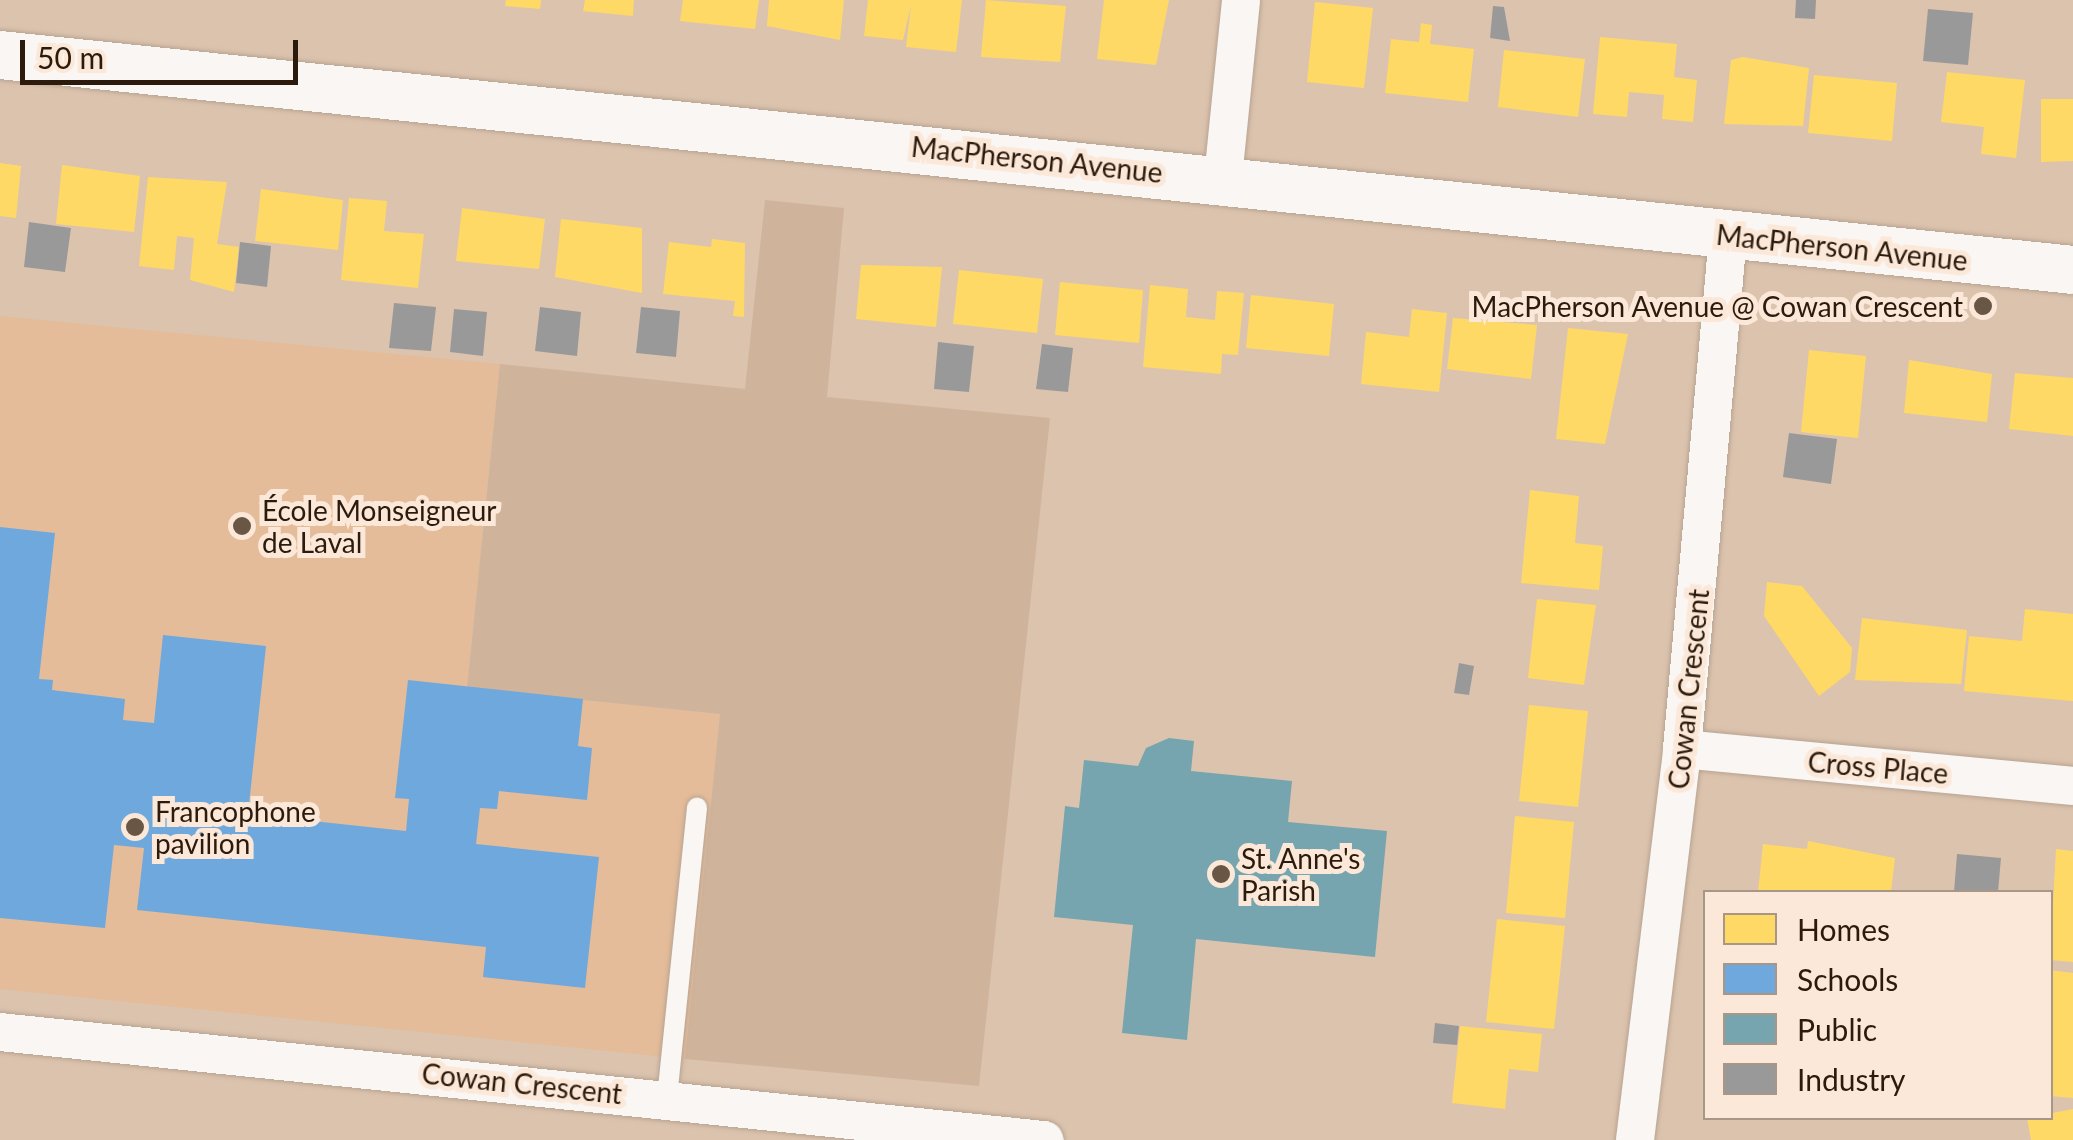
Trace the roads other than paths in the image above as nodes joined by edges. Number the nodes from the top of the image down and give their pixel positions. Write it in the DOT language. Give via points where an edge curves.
graph roads {
  1 [pos="1241,0"];
  2 [pos="0,55"];
  3 [pos="1224,178"];
  4 [pos="1728,236"];
  5 [pos="2073,270"];
  6 [pos="1682,749"];
  7 [pos="2073,786"];
  8 [pos="697,808"];
  9 [pos="0,1032"];
  10 [pos="668,1098"];
  11 [pos="871,1130"];
  12 [pos="1044,1140"];
  13 [pos="1634,1140"];
  1 -- 3 [label="street"];
  2 -- 3 [label="street, MacPherson Avenue"];
  3 -- 4 [label="street, MacPherson Avenue"];
  4 -- 5 [label="street, MacPherson Avenue"];
  4 -- 6 [label="street, Cowan Crescent"];
  6 -- 7 [label="street, Cross Place"];
  6 -- 13 [label="street, Cowan Crescent"];
  8 -- 10 [label="lane"];
  9 -- 10 [label="street, Cowan Crescent"];
  10 -- 11 [label="street, Cowan Crescent"];
  11 -- 12 [label="street, Cowan Crescent"];
}
